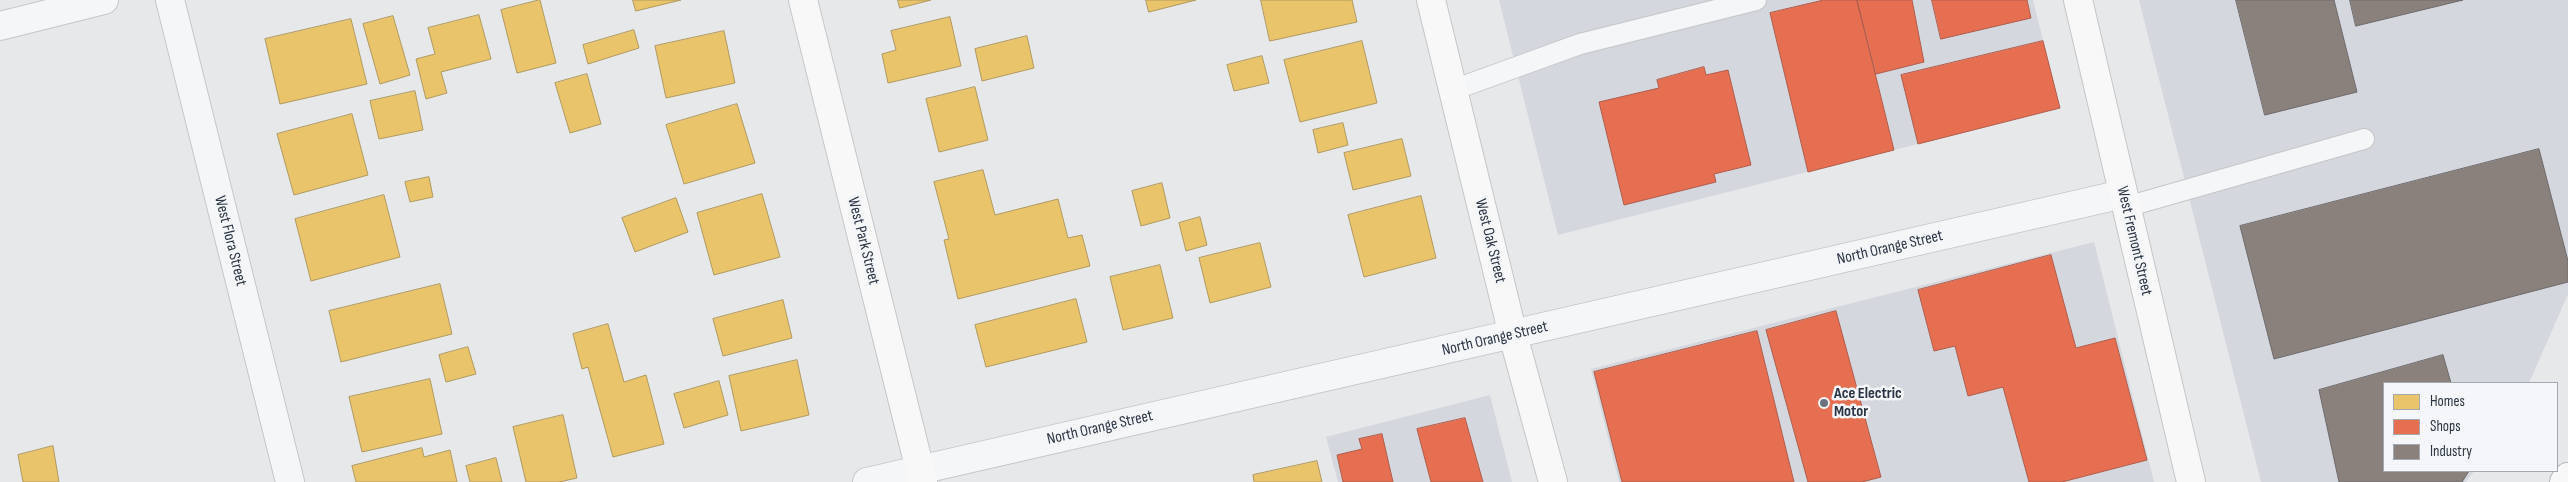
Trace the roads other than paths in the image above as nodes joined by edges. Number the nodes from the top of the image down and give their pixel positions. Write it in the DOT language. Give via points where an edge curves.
graph roads {
  1 [pos="104,0"];
  2 [pos="170,0"];
  3 [pos="802,0"];
  4 [pos="1431,0"];
  5 [pos="1756,0"];
  6 [pos="2078,0"];
  7 [pos="0,26"];
  8 [pos="1453,90"];
  9 [pos="2364,139"];
  10 [pos="2125,200"];
  11 [pos="1513,335"];
  12 [pos="921,475"];
  13 [pos="2568,477"];
  14 [pos="290,482"];
  15 [pos="867,482"];
  16 [pos="1553,482"];
  17 [pos="2192,482"];
  18 [pos="2564,482"];
  1 -- 7 [label="street"];
  2 -- 14 [label="street, West Flora Street"];
  3 -- 12 [label="main road, West Park Street"];
  4 -- 8 [label="main road, West Oak Street"];
  5 -- 8 [label="lane" via="1580,44"];
  6 -- 10 [label="main road, West Fremont Street"];
  8 -- 11 [label="main road, West Oak Street"];
  9 -- 10 [label="lane"];
  10 -- 11 [label="street, North Orange Street"];
  10 -- 17 [label="main road, West Fremont Street"];
  11 -- 12 [label="street, North Orange Street"];
  11 -- 16 [label="main road, West Oak Street"];
  12 -- 15 [label="street, North Orange Street"];
  13 -- 18 [label="main road"];
}
